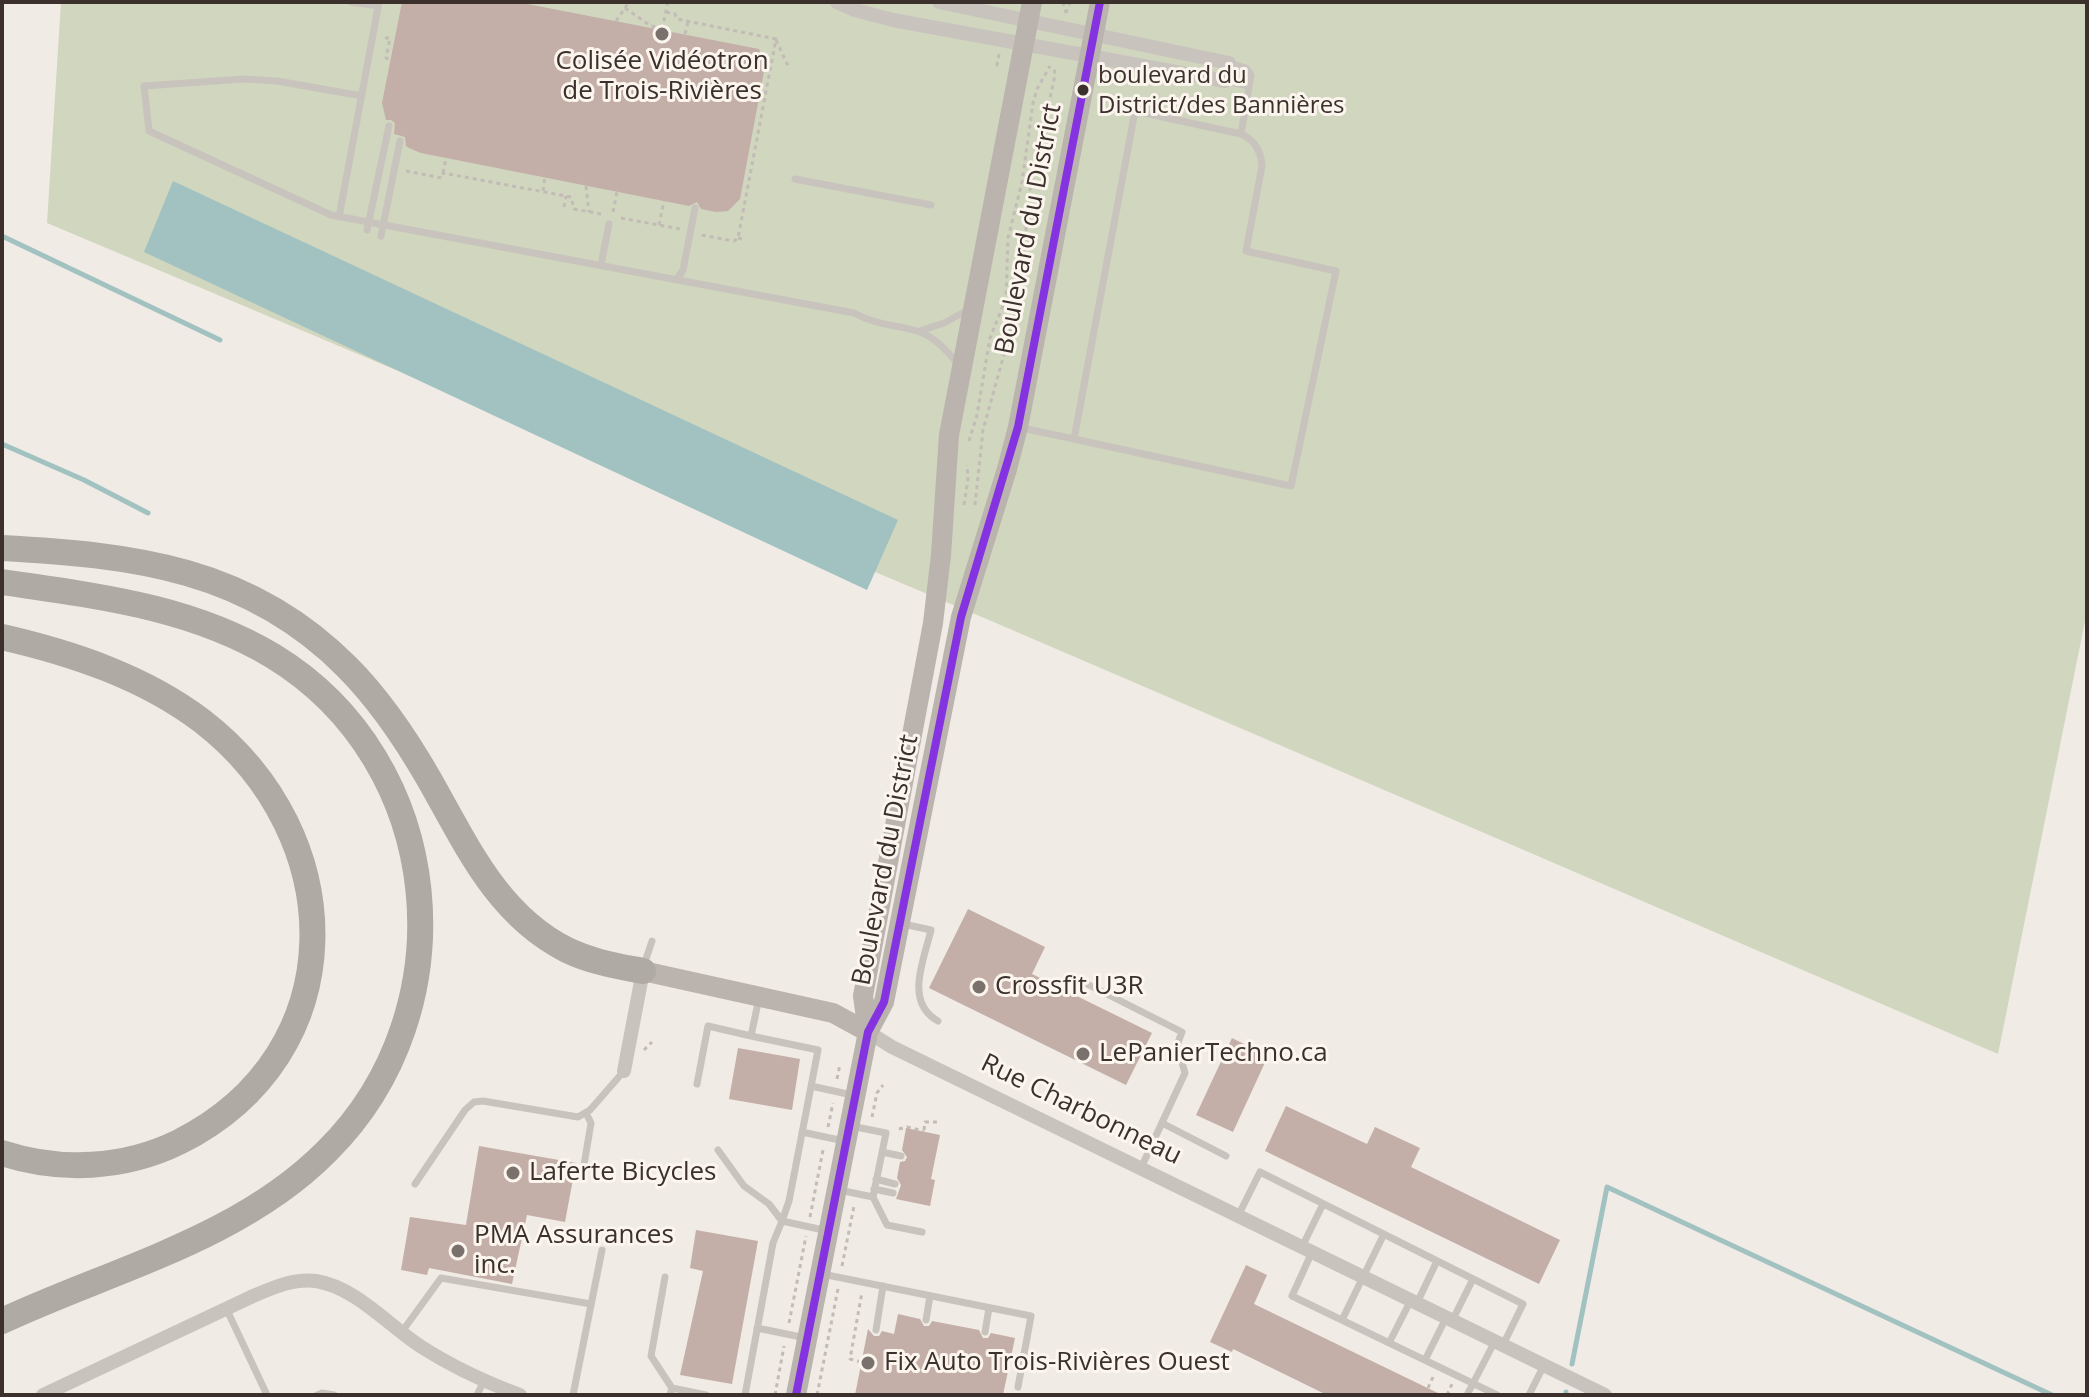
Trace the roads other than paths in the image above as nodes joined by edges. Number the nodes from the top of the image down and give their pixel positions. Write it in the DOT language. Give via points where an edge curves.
graph roads {
  1 [pos="351,2"];
  2 [pos="837,2"];
  3 [pos="939,2"];
  4 [pos="1100,2"];
  5 [pos="378,4"];
  6 [pos="1030,11"];
  7 [pos="1024,44"];
  8 [pos="1092,45"];
  9 [pos="1229,63"];
  10 [pos="1225,81"];
  11 [pos="1249,86"];
  12 [pos="362,96"];
  13 [pos="389,126"];
  14 [pos="1241,134"];
  15 [pos="400,141"];
  16 [pos="795,179"];
  17 [pos="931,205"];
  18 [pos="695,208"];
  19 [pos="339,217"];
  20 [pos="611,220"];
  21 [pos="384,225"];
  22 [pos="368,226"];
  23 [pos="381,236"];
  24 [pos="601,265"];
  25 [pos="677,279"];
  26 [pos="973,306"];
  27 [pos="920,331"];
  28 [pos="961,369"];
  29 [pos="1018,427"];
  30 [pos="1074,439"];
  31 [pos="2,548"];
  32 [pos="2,582"];
  33 [pos="2,637"];
  34 [pos="901,923"];
  35 [pos="652,941"];
  36 [pos="643,971"];
  37 [pos="1087,984"];
  38 [pos="759,995"];
  39 [pos="938,1021"];
  40 [pos="868,1032"];
  41 [pos="751,1036"];
  42 [pos="624,1071"];
  43 [pos="697,1084"];
  44 [pos="811,1086"];
  45 [pos="855,1096"];
  46 [pos="586,1113"];
  47 [pos="1162,1123"];
  48 [pos="802,1132"];
  49 [pos="847,1134"];
  50 [pos="718,1150"];
  51 [pos="882,1152"];
  52 [pos="2,1153"];
  53 [pos="901,1156"];
  54 [pos="1226,1156"];
  55 [pos="1141,1168"];
  56 [pos="583,1171"];
  57 [pos="876,1179"];
  58 [pos="415,1184"];
  59 [pos="836,1189"];
  60 [pos="873,1193"];
  61 [pos="1323,1204"];
  62 [pos="1238,1216"];
  63 [pos="782,1221"];
  64 [pos="828,1231"];
  65 [pos="922,1232"];
  66 [pos="1384,1234"];
  67 [pos="602,1250"];
  68 [pos="1307,1250"];
  69 [pos="1437,1261"];
  70 [pos="820,1274"];
  71 [pos="665,1277"];
  72 [pos="1363,1277"];
  73 [pos="1473,1279"];
  74 [pos="883,1286"];
  75 [pos="930,1296"];
  76 [pos="1414,1302"];
  77 [pos="591,1304"];
  78 [pos="226,1308"];
  79 [pos="989,1308"];
  80 [pos="1449,1319"];
  81 [pos="926,1320"];
  82 [pos="1342,1320"];
  83 [pos="2,1321"];
  84 [pos="757,1328"];
  85 [pos="876,1330"];
  86 [pos="985,1332"];
  87 [pos="401,1333"];
  88 [pos="807,1338"];
  89 [pos="1389,1343"];
  90 [pos="1499,1343"];
  91 [pos="1425,1360"];
  92 [pos="1544,1365"];
  93 [pos="484,1381"];
  94 [pos="1473,1384"];
  95 [pos="1018,1387"];
  96 [pos="671,1392"];
  97 [pos="52,1393"];
  98 [pos="1486,1393"];
  99 [pos="267,1395"];
  100 [pos="317,1395"];
  101 [pos="334,1395"];
  102 [pos="477,1395"];
  103 [pos="520,1395"];
  104 [pos="573,1395"];
  105 [pos="706,1395"];
  106 [pos="745,1395"];
  107 [pos="796,1395"];
  108 [pos="1467,1395"];
  109 [pos="1497,1395"];
  110 [pos="1529,1395"];
  111 [pos="1605,1395"];
  1 -- 5 [label="lane"];
  2 -- 7 [label="street" via="893,20"];
  3 -- 6 [label="street"];
  4 -- 8 [label="street, Boulevard du District"];
  5 -- 12 [label="lane"];
  6 -- 7 [label="street, Boulevard du District"];
  6 -- 8 [label="street" via="1064,20"];
  7 -- 8 [label="street" via="1054,49"];
  7 -- 26 [label="street, Boulevard du District"];
  8 -- 9 [label="street"];
  8 -- 10 [label="street"];
  8 -- 29 [label="street, Boulevard du District"];
  9 -- 11 [label="lane" via="1248,70"];
  10 -- 11 [label="lane"];
  11 -- 14 [label="lane"];
  12 -- 19 [label="lane"];
  12 -- 19 [label="lane" via="252,79 144,86 149,131"];
  13 -- 22 [label="lane"];
  14 -- 30 [label="lane" via="1135,111"];
  14 -- 30 [label="lane" via="1255,143 1262,166 1246,251 1336,271 1291,486"];
  15 -- 21 [label="lane"];
  16 -- 17 [label="lane"];
  18 -- 25 [label="lane"];
  19 -- 22 [label="lane"];
  20 -- 24 [label="lane"];
  21 -- 22 [label="lane"];
  21 -- 23 [label="lane"];
  21 -- 24 [label="lane"];
  24 -- 25 [label="lane"];
  25 -- 27 [label="lane"];
  26 -- 27 [label="lane"];
  26 -- 28 [label="street, Boulevard du District"];
  27 -- 28 [label="lane" via="944,347"];
  28 -- 40 [label="street, Boulevard du District" via="947,451 933,623 863,996"];
  29 -- 30 [label="lane"];
  29 -- 34 [label="street, Boulevard du District" via="958,630"];
  31 -- 36 [label="highway" via="159,564 231,588 283,616 335,655 377,700 483,874 518,915 568,950"];
  32 -- 83 [label="highway" via="119,600 190,618 248,643 303,678 352,727 387,781 415,860 422,923 416,983 399,1042 372,1094 326,1153 293,1182 238,1217"];
  33 -- 52 [label="highway" via="126,677 174,702 227,743 263,783 290,828 306,876 313,927 307,980 286,1038 254,1084 212,1122 155,1152 108,1163 58,1165"];
  34 -- 39 [label="lane" via="931,930 918,990 922,1007"];
  34 -- 40 [label="street, Boulevard du District" via="883,1008"];
  35 -- 36 [label="lane"];
  36 -- 38 [label="street"];
  36 -- 42 [label="street"];
  37 -- 47 [label="lane" via="1182,1032 1177,1045 1185,1073"];
  38 -- 40 [label="street" via="840,1015"];
  38 -- 41 [label="lane"];
  40 -- 45 [label="street"];
  40 -- 55 [label="street, Rue Charbonneau"];
  41 -- 43 [label="lane" via="708,1026"];
  41 -- 44 [label="lane" via="818,1050"];
  42 -- 46 [label="lane"];
  44 -- 45 [label="lane"];
  44 -- 48 [label="lane"];
  45 -- 49 [label="street"];
  46 -- 56 [label="lane" via="591,1123"];
  46 -- 58 [label="lane" via="573,1117 474,1102"];
  47 -- 54 [label="lane"];
  47 -- 55 [label="lane"];
  48 -- 49 [label="lane"];
  48 -- 63 [label="lane"];
  49 -- 51 [label="lane" via="886,1133"];
  49 -- 59 [label="street"];
  50 -- 63 [label="lane" via="744,1186"];
  51 -- 53 [label="lane"];
  51 -- 57 [label="lane"];
  55 -- 62 [label="street, Rue Charbonneau"];
  57 -- 60 [label="lane"];
  57 -- 60 [label="lane" via="894,1188"];
  59 -- 60 [label="lane"];
  59 -- 64 [label="street"];
  60 -- 65 [label="lane" via="887,1225"];
  61 -- 62 [label="lane" via="1260,1172"];
  61 -- 66 [label="lane"];
  61 -- 68 [label="lane"];
  62 -- 68 [label="street, Rue Charbonneau"];
  63 -- 64 [label="lane"];
  63 -- 84 [label="lane"];
  64 -- 70 [label="street"];
  66 -- 69 [label="lane"];
  66 -- 72 [label="lane"];
  67 -- 77 [label="lane"];
  68 -- 72 [label="street, Rue Charbonneau"];
  68 -- 82 [label="lane" via="1292,1296"];
  69 -- 73 [label="lane"];
  69 -- 76 [label="lane"];
  70 -- 74 [label="lane"];
  70 -- 88 [label="street"];
  71 -- 96 [label="lane" via="651,1356"];
  72 -- 76 [label="street, Rue Charbonneau"];
  72 -- 82 [label="lane"];
  73 -- 80 [label="lane"];
  73 -- 90 [label="lane" via="1523,1304"];
  74 -- 75 [label="lane"];
  74 -- 85 [label="lane"];
  75 -- 79 [label="lane"];
  75 -- 81 [label="lane"];
  76 -- 80 [label="street, Rue Charbonneau"];
  76 -- 89 [label="lane"];
  77 -- 87 [label="lane" via="441,1278"];
  77 -- 104 [label="lane"];
  78 -- 87 [label="street" via="290,1282 320,1282 351,1296"];
  78 -- 97 [label="street"];
  78 -- 99 [label="lane"];
  79 -- 86 [label="lane"];
  79 -- 95 [label="lane" via="1031,1316"];
  80 -- 90 [label="street, Rue Charbonneau"];
  80 -- 91 [label="lane"];
  82 -- 89 [label="lane"];
  84 -- 88 [label="lane"];
  84 -- 106 [label="lane"];
  87 -- 93 [label="street"];
  88 -- 107 [label="street"];
  89 -- 91 [label="lane"];
  90 -- 92 [label="street, Rue Charbonneau"];
  90 -- 94 [label="lane"];
  91 -- 94 [label="lane"];
  92 -- 110 [label="lane"];
  92 -- 111 [label="street, Rue Charbonneau"];
  93 -- 102 [label="lane"];
  93 -- 103 [label="street"];
  94 -- 98 [label="lane"];
  94 -- 108 [label="lane"];
  96 -- 105 [label="lane"];
  98 -- 109 [label="lane"];
  100 -- 101 [label="lane"];
}
